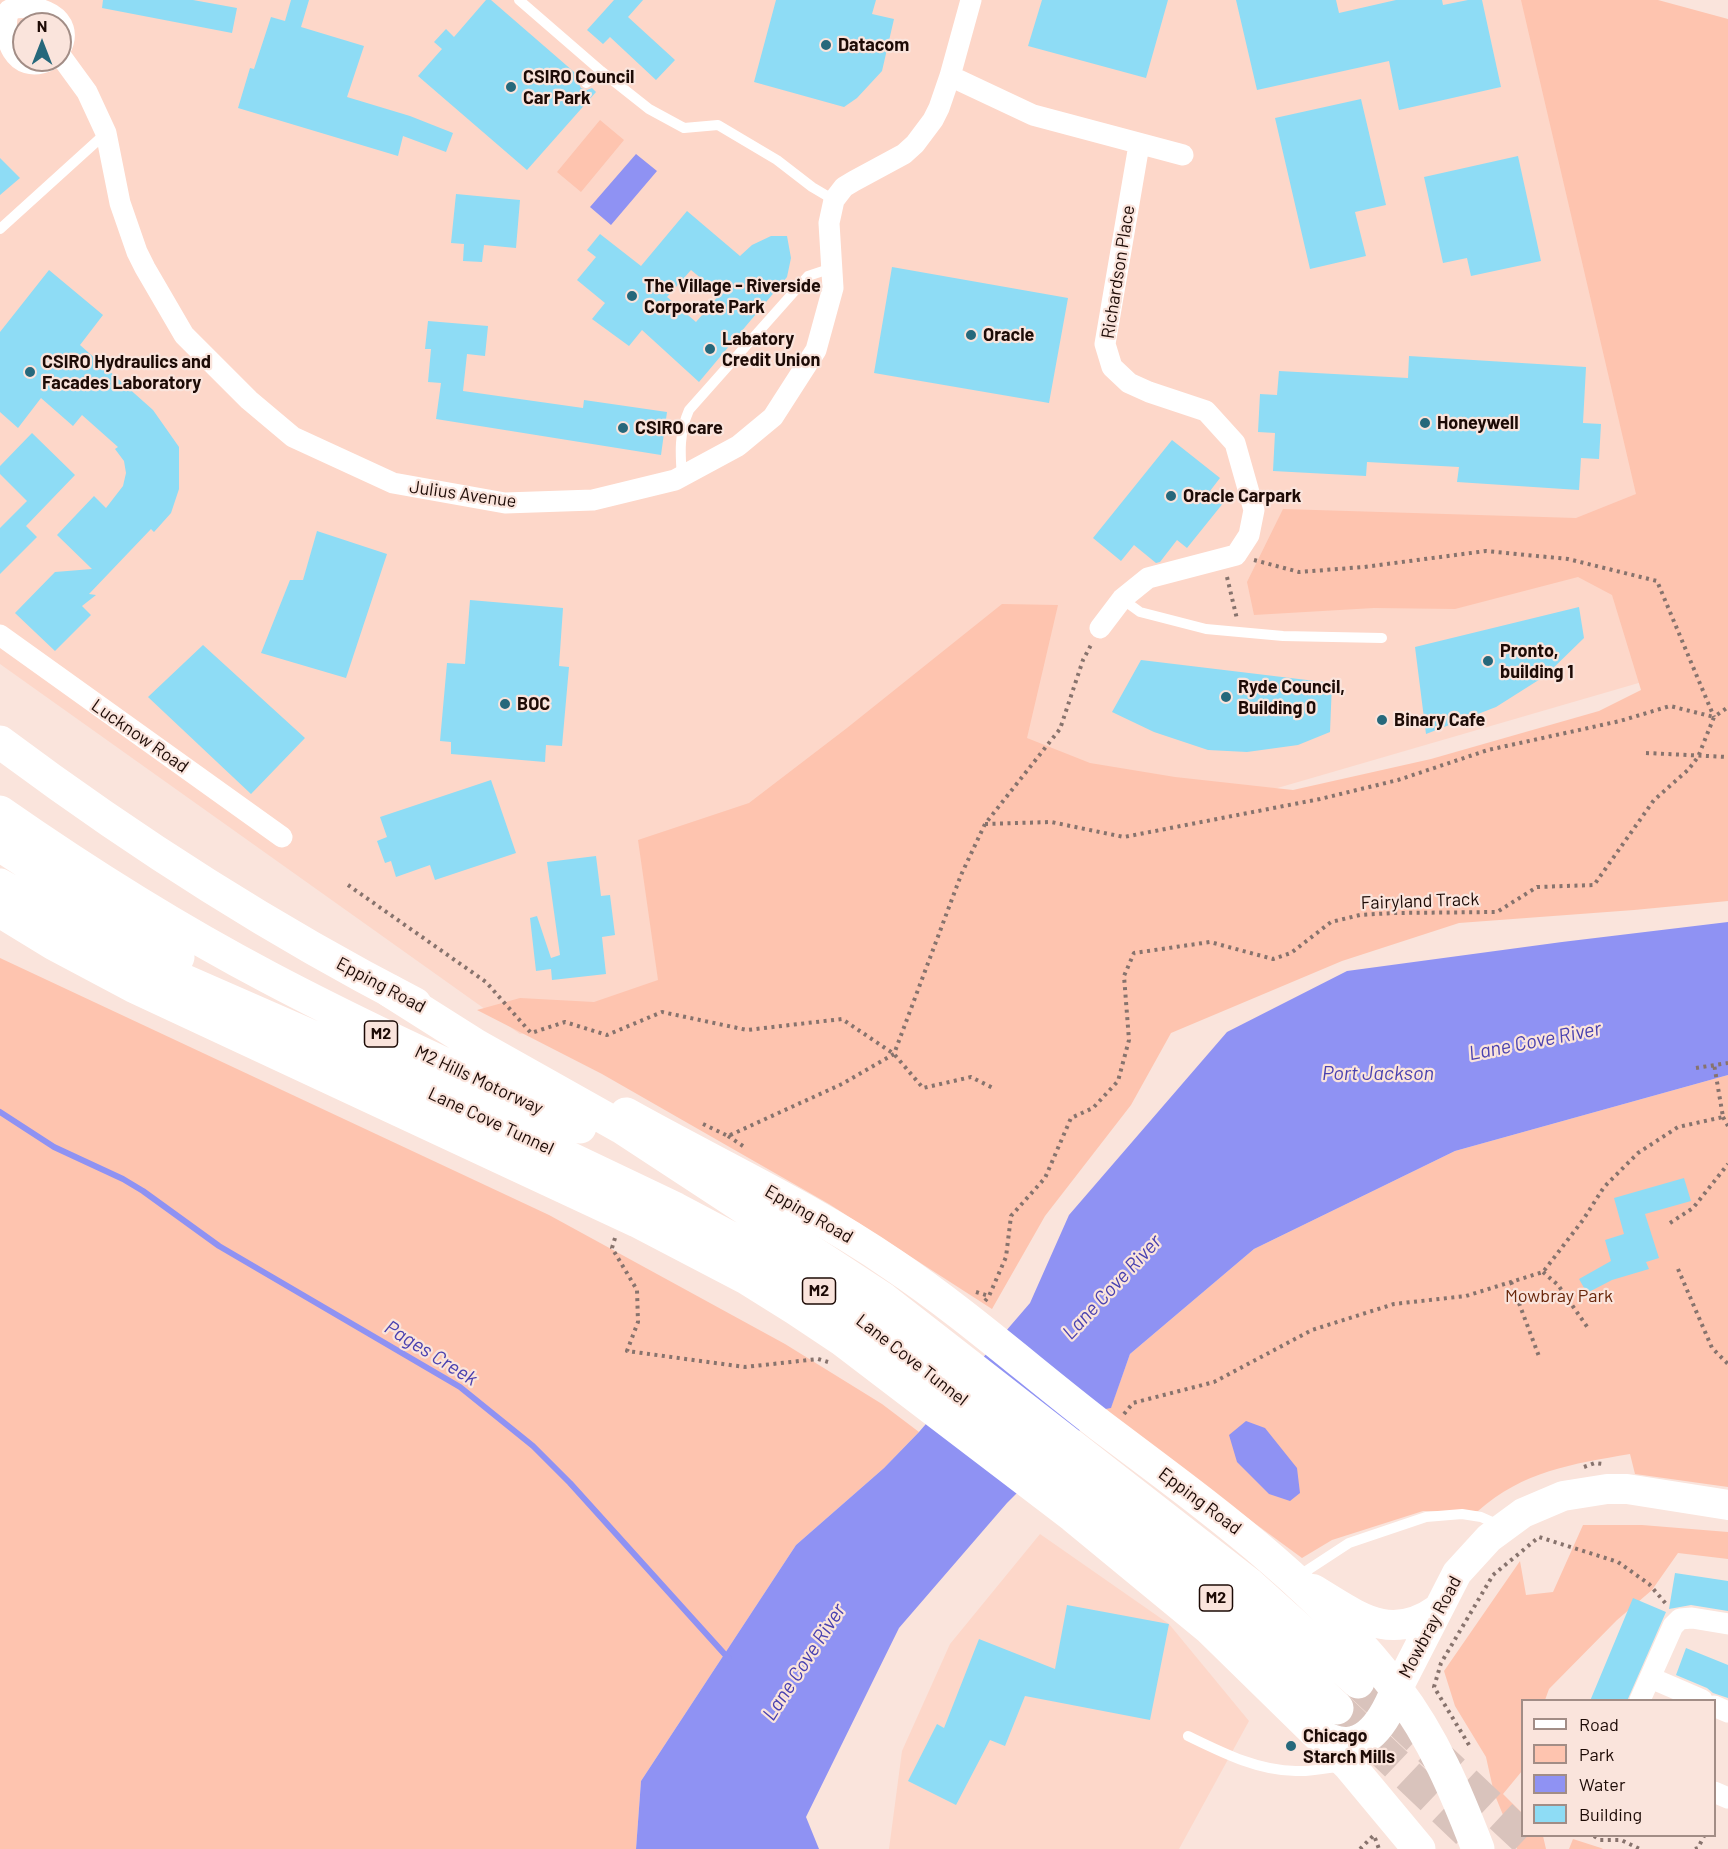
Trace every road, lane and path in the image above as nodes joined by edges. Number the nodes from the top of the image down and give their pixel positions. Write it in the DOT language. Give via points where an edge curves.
graph roads {
  1 [pos="519,0"];
  2 [pos="971,0"];
  3 [pos="42,1"];
  4 [pos="5,8"];
  5 [pos="57,12"];
  6 [pos="1,37"];
  7 [pos="12,58"];
  8 [pos="72,71"];
  9 [pos="601,72"];
  10 [pos="950,76"];
  11 [pos="586,83"];
  12 [pos="105,133"];
  13 [pos="1139,144"];
  14 [pos="1183,156"];
  15 [pos="834,200"];
  16 [pos="0,229"];
  17 [pos="832,268"];
  18 [pos="682,477"];
  19 [pos="1231,564"];
  20 [pos="1122,599"];
  21 [pos="1100,628"];
  22 [pos="1238,632"];
  23 [pos="0,635"];
  24 [pos="1382,638"];
  25 [pos="1728,707"];
  26 [pos="1714,717"];
  27 [pos="0,742"];
  28 [pos="1646,753"];
  29 [pos="1698,757"];
  30 [pos="1728,758"];
  31 [pos="0,812"];
  32 [pos="986,824"];
  33 [pos="282,837"];
  34 [pos="0,844"];
  35 [pos="0,885"];
  36 [pos="348,885"];
  37 [pos="0,911"];
  38 [pos="390,991"];
  39 [pos="336,1047"];
  40 [pos="894,1054"];
  41 [pos="1728,1063"];
  42 [pos="1714,1064"];
  43 [pos="1696,1068"];
  44 [pos="995,1089"];
  45 [pos="1723,1117"];
  46 [pos="698,1122"];
  47 [pos="1728,1126"];
  48 [pos="1728,1164"];
  49 [pos="1670,1223"];
  50 [pos="777,1228"];
  51 [pos="616,1230"];
  52 [pos="1678,1269"];
  53 [pos="1543,1272"];
  54 [pos="1511,1282"];
  55 [pos="978,1293"];
  56 [pos="1588,1328"];
  57 [pos="1540,1359"];
  58 [pos="829,1363"];
  59 [pos="920,1364"];
  60 [pos="1728,1364"];
  61 [pos="1117,1421"];
  62 [pos="1091,1496"];
  63 [pos="1728,1505"];
  64 [pos="1502,1527"];
  65 [pos="1296,1580"];
  66 [pos="1660,1598"];
  67 [pos="1438,1609"];
  68 [pos="1728,1624"];
  69 [pos="1651,1678"];
  70 [pos="1358,1682"];
  71 [pos="1395,1695"];
  72 [pos="1641,1699"];
  73 [pos="1698,1699"];
  74 [pos="1337,1707"];
  75 [pos="1318,1735"];
  76 [pos="1188,1736"];
  77 [pos="1469,1745"];
  78 [pos="1349,1765"];
  79 [pos="1596,1837"];
  80 [pos="1360,1849"];
  81 [pos="1379,1849"];
  82 [pos="1419,1849"];
  83 [pos="1460,1849"];
  84 [pos="1478,1849"];
  85 [pos="1640,1849"];
  1 -- 9 [label="lane"];
  2 -- 10 [label="street"];
  3 -- 4 [label="street"];
  3 -- 5 [label="street"];
  4 -- 6 [label="street"];
  6 -- 7 [label="street"];
  8 -- 12 [label="street, Julius Avenue" via="87,92"];
  9 -- 11 [label="lane"];
  9 -- 15 [label="lane" via="649,109 684,128 718,125"];
  10 -- 13 [label="street" via="1033,115"];
  10 -- 15 [label="street" via="939,108 915,144 844,187"];
  12 -- 16 [label="lane"];
  12 -- 18 [label="street, Julius Avenue" via="120,203 137,252 184,335 249,400 293,437 393,483 505,503 594,500"];
  13 -- 14 [label="street"];
  13 -- 19 [label="street, Richardson Place" via="1105,344 1112,367 1129,383 1206,411 1235,443 1254,510 1250,535"];
  15 -- 17 [label="street, Julius Avenue" via="829,223"];
  17 -- 18 [label="lane" via="808,276 689,410 682,426"];
  17 -- 18 [label="street, Julius Avenue" via="833,288 816,350 773,417 738,446"];
  19 -- 20 [label="street" via="1148,578"];
  19 -- 22 [label="path"];
  19 -- 26 [label="path" via="1299,572 1486,551 1568,559 1657,581"];
  20 -- 21 [label="street"];
  20 -- 22 [label="lane" via="1140,612 1206,629"];
  21 -- 32 [label="path" via="1083,660 1059,729"];
  22 -- 24 [label="lane"];
  23 -- 33 [label="street, Lucknow Road"];
  25 -- 26 [label="path"];
  26 -- 29 [label="path, Fairyland Track"];
  26 -- 32 [label="path" via="1670,706 1488,750 1398,780 1320,799 1124,837 1051,822"];
  27 -- 38 [label="main road, Epping Road" via="262,920"];
  28 -- 29 [label="path"];
  29 -- 30 [label="path"];
  29 -- 55 [label="path, Fairyland Track" via="1654,801 1594,885 1537,887 1497,912 1360,915 1331,922 1291,953 1273,959 1210,942 1134,953 1124,976 1129,1040 1118,1081 1093,1108 1071,1118 1045,1178 1011,1216 1006,1257 989,1296"];
  31 -- 50 [label="main road, M2 Hills Motorway / M2" via="123,894 266,977 608,1140"];
  32 -- 40 [label="path" via="961,875"];
  34 -- 39 [label="main road, M2" via="136,932"];
  35 -- 39 [label="main road, M2" via="151,966"];
  36 -- 40 [label="path" via="486,982 531,1033 565,1022 607,1035 662,1012 747,1030 842,1019"];
  37 -- 59 [label="main road" via="133,986 682,1244 748,1279 841,1339"];
  38 -- 50 [label="main road, M2" via="477,1046 621,1127"];
  38 -- 65 [label="main road, Epping Road" via="835,1227 946,1302 1226,1520"];
  39 -- 59 [label="main road, Lane Cove Tunnel / M2" via="603,1173 746,1246 812,1286"];
  40 -- 44 [label="path" via="923,1088 971,1077"];
  40 -- 46 [label="path" via="842,1084 728,1136"];
  41 -- 42 [label="path"];
  42 -- 43 [label="path"];
  42 -- 45 [label="path"];
  45 -- 47 [label="path"];
  45 -- 53 [label="path" via="1678,1127 1638,1153 1604,1187"];
  48 -- 49 [label="path" via="1693,1208"];
  50 -- 59 [label="main road, Lane Cove Tunnel / M2" via="882,1298"];
  51 -- 58 [label="path" via="612,1248 638,1290 638,1322 627,1352 745,1366 818,1359"];
  52 -- 60 [label="path" via="1712,1348"];
  53 -- 54 [label="path"];
  53 -- 56 [label="path" via="1558,1285"];
  54 -- 57 [label="path"];
  54 -- 61 [label="path" via="1466,1296 1394,1304 1312,1330 1214,1382 1133,1403"];
  59 -- 62 [label="main road, Lane Cove Tunnel / M2"];
  62 -- 70 [label="main road, Lane Cove Tunnel / M2" via="1249,1584"];
  62 -- 74 [label="main road, Lane Cove Tunnel / M2" via="1252,1629"];
  62 -- 75 [label="main road" via="1209,1628"];
  63 -- 64 [label="main road, Mowbray Road" via="1607,1489 1563,1496"];
  64 -- 65 [label="lane" via="1481,1517 1462,1514 1426,1517 1349,1543"];
  64 -- 67 [label="main road, Mowbray Road" via="1457,1573"];
  65 -- 67 [label="main road" via="1356,1614 1388,1626 1408,1625"];
  65 -- 71 [label="main road, Epping Road" via="1343,1628"];
  66 -- 77 [label="path" via="1649,1584 1618,1562 1539,1537 1493,1575 1441,1663 1434,1687"];
  67 -- 71 [label="main road, Mowbray Road"];
  68 -- 69 [label="street" via="1680,1619 1673,1626"];
  69 -- 72 [label="street"];
  69 -- 73 [label="street"];
  71 -- 75 [label="main road, Mowbray Road" via="1382,1723 1363,1739 1338,1744"];
  71 -- 83 [label="main road" via="1397,1721"];
  71 -- 84 [label="main road, Epping Road" via="1417,1720 1448,1777"];
  75 -- 78 [label="main road"];
  76 -- 78 [label="lane" via="1250,1762 1282,1770 1310,1771"];
  78 -- 82 [label="main road"];
  79 -- 85 [label="path" via="1621,1840"];
  80 -- 81 [label="path" via="1374,1835"];
}
